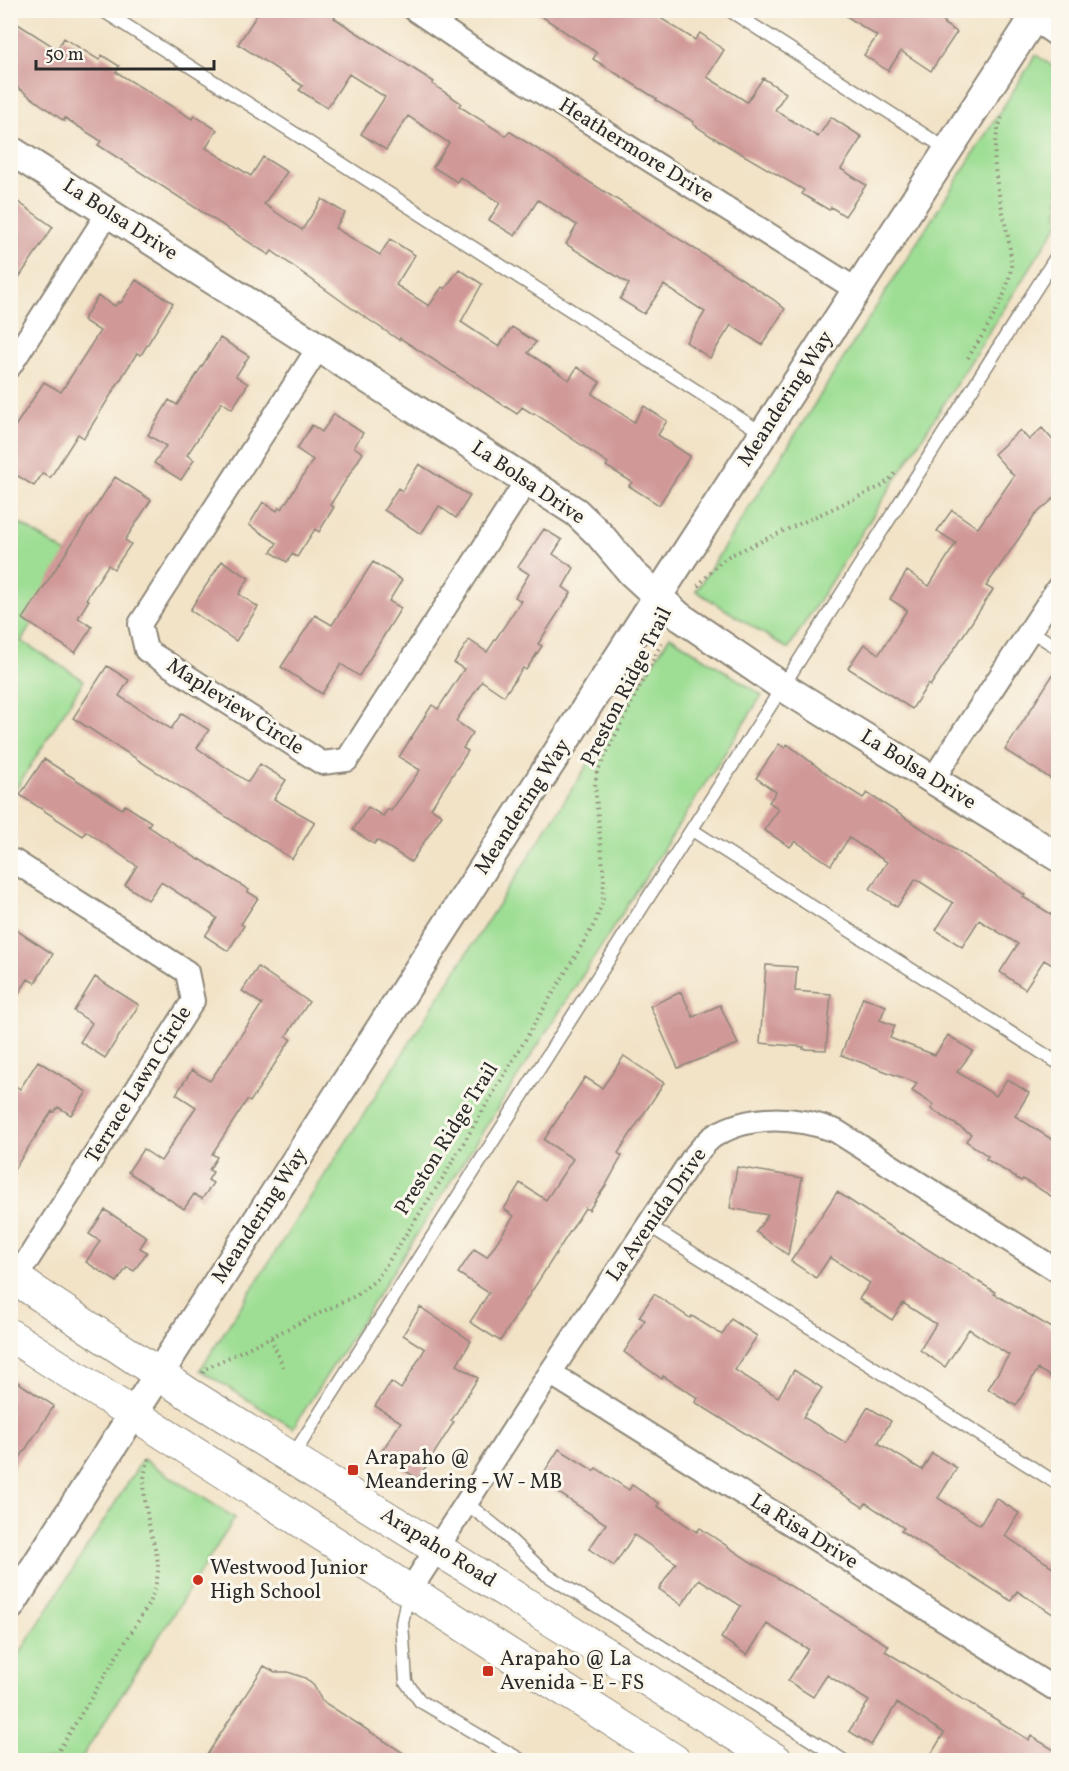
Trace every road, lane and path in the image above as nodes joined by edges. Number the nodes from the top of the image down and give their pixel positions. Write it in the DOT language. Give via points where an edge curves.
graph roads {
  1 [pos="102,10"];
  2 [pos="416,10"];
  3 [pos="729,10"];
  4 [pos="1031,13"];
  5 [pos="1059,36"];
  6 [pos="1004,114"];
  7 [pos="10,150"];
  8 [pos="948,150"];
  9 [pos="108,213"];
  10 [pos="1059,254"];
  11 [pos="857,290"];
  12 [pos="319,347"];
  13 [pos="10,366"];
  14 [pos="963,367"];
  15 [pos="764,434"];
  16 [pos="898,470"];
  17 [pos="527,480"];
  18 [pos="1059,588"];
  19 [pos="658,597"];
  20 [pos="679,616"];
  21 [pos="1030,631"];
  22 [pos="1059,648"];
  23 [pos="783,687"];
  24 [pos="933,779"];
  25 [pos="692,830"];
  26 [pos="1059,857"];
  27 [pos="10,862"];
  28 [pos="1059,1063"];
  29 [pos="648,1225"];
  30 [pos="1059,1271"];
  31 [pos="13,1276"];
  32 [pos="10,1335"];
  33 [pos="270,1338"];
  34 [pos="283,1367"];
  35 [pos="205,1369"];
  36 [pos="550,1373"];
  37 [pos="160,1374"];
  38 [pos="134,1414"];
  39 [pos="149,1455"];
  40 [pos="292,1458"];
  41 [pos="1059,1484"];
  42 [pos="465,1502"];
  43 [pos="436,1547"];
  44 [pos="409,1592"];
  45 [pos="10,1606"];
  46 [pos="1059,1691"];
  47 [pos="53,1761"];
  48 [pos="521,1761"];
  49 [pos="674,1761"];
  50 [pos="776,1761"];
  51 [pos="843,1761"];
  1 -- 15 [label="lane"];
  2 -- 11 [label="street, Heathermore Drive"];
  3 -- 8 [label="lane"];
  4 -- 5 [label="street"];
  4 -- 8 [label="street, Meandering Way"];
  6 -- 14 [label="path" via="994,153 1011,266 998,308"];
  7 -- 9 [label="street, La Bolsa Drive"];
  8 -- 11 [label="street, Meandering Way"];
  9 -- 12 [label="street, La Bolsa Drive"];
  9 -- 13 [label="street"];
  10 -- 23 [label="lane"];
  11 -- 15 [label="street, Meandering Way"];
  12 -- 17 [label="street, La Bolsa Drive"];
  12 -- 17 [label="street, Mapleview Circle" via="140,624 146,650 312,757 322,763 347,760"];
  15 -- 19 [label="street, Meandering Way"];
  16 -- 20 [label="path, Preston Ridge Trail" via="882,486 729,556 696,588"];
  17 -- 19 [label="street, La Bolsa Drive" via="576,512"];
  18 -- 21 [label="street"];
  19 -- 20 [label="street, La Bolsa Drive"];
  19 -- 37 [label="street, Meandering Way"];
  20 -- 23 [label="street, La Bolsa Drive"];
  20 -- 33 [label="path, Preston Ridge Trail" via="597,772 604,878 603,899 595,923 442,1179 377,1279 357,1295"];
  21 -- 22 [label="lane"];
  21 -- 24 [label="street"];
  23 -- 24 [label="street, La Bolsa Drive"];
  23 -- 25 [label="lane"];
  24 -- 26 [label="street, La Bolsa Drive"];
  25 -- 28 [label="lane"];
  25 -- 40 [label="lane"];
  27 -- 31 [label="street, Terrace Lawn Circle" via="187,972 193,1001"];
  29 -- 30 [label="street, La Avenida Drive" via="692,1159 713,1136 739,1125 772,1119 812,1123 836,1131"];
  29 -- 36 [label="street, La Avenida Drive"];
  29 -- 41 [label="lane"];
  31 -- 37 [label="main road, Arapaho Road"];
  32 -- 38 [label="main road"];
  33 -- 34 [label="path"];
  33 -- 35 [label="path, Preston Ridge Trail"];
  36 -- 42 [label="street, La Avenida Drive"];
  36 -- 46 [label="street, La Risa Drive"];
  37 -- 38 [label="street, Meandering Way"];
  37 -- 40 [label="main road, Arapaho Road"];
  38 -- 44 [label="main road"];
  38 -- 45 [label="street, Meandering Way"];
  39 -- 47 [label="path" via="144,1478 159,1569 156,1588"];
  40 -- 43 [label="main road, Arapaho Road"];
  42 -- 43 [label="street, La Avenida Drive"];
  42 -- 51 [label="lane" via="500,1529 547,1575"];
  43 -- 44 [label="street, La Avenida Drive"];
  43 -- 50 [label="main road, Arapaho Road"];
  44 -- 48 [label="lane" via="402,1623 406,1682 420,1701"];
  44 -- 49 [label="main road"];
}
